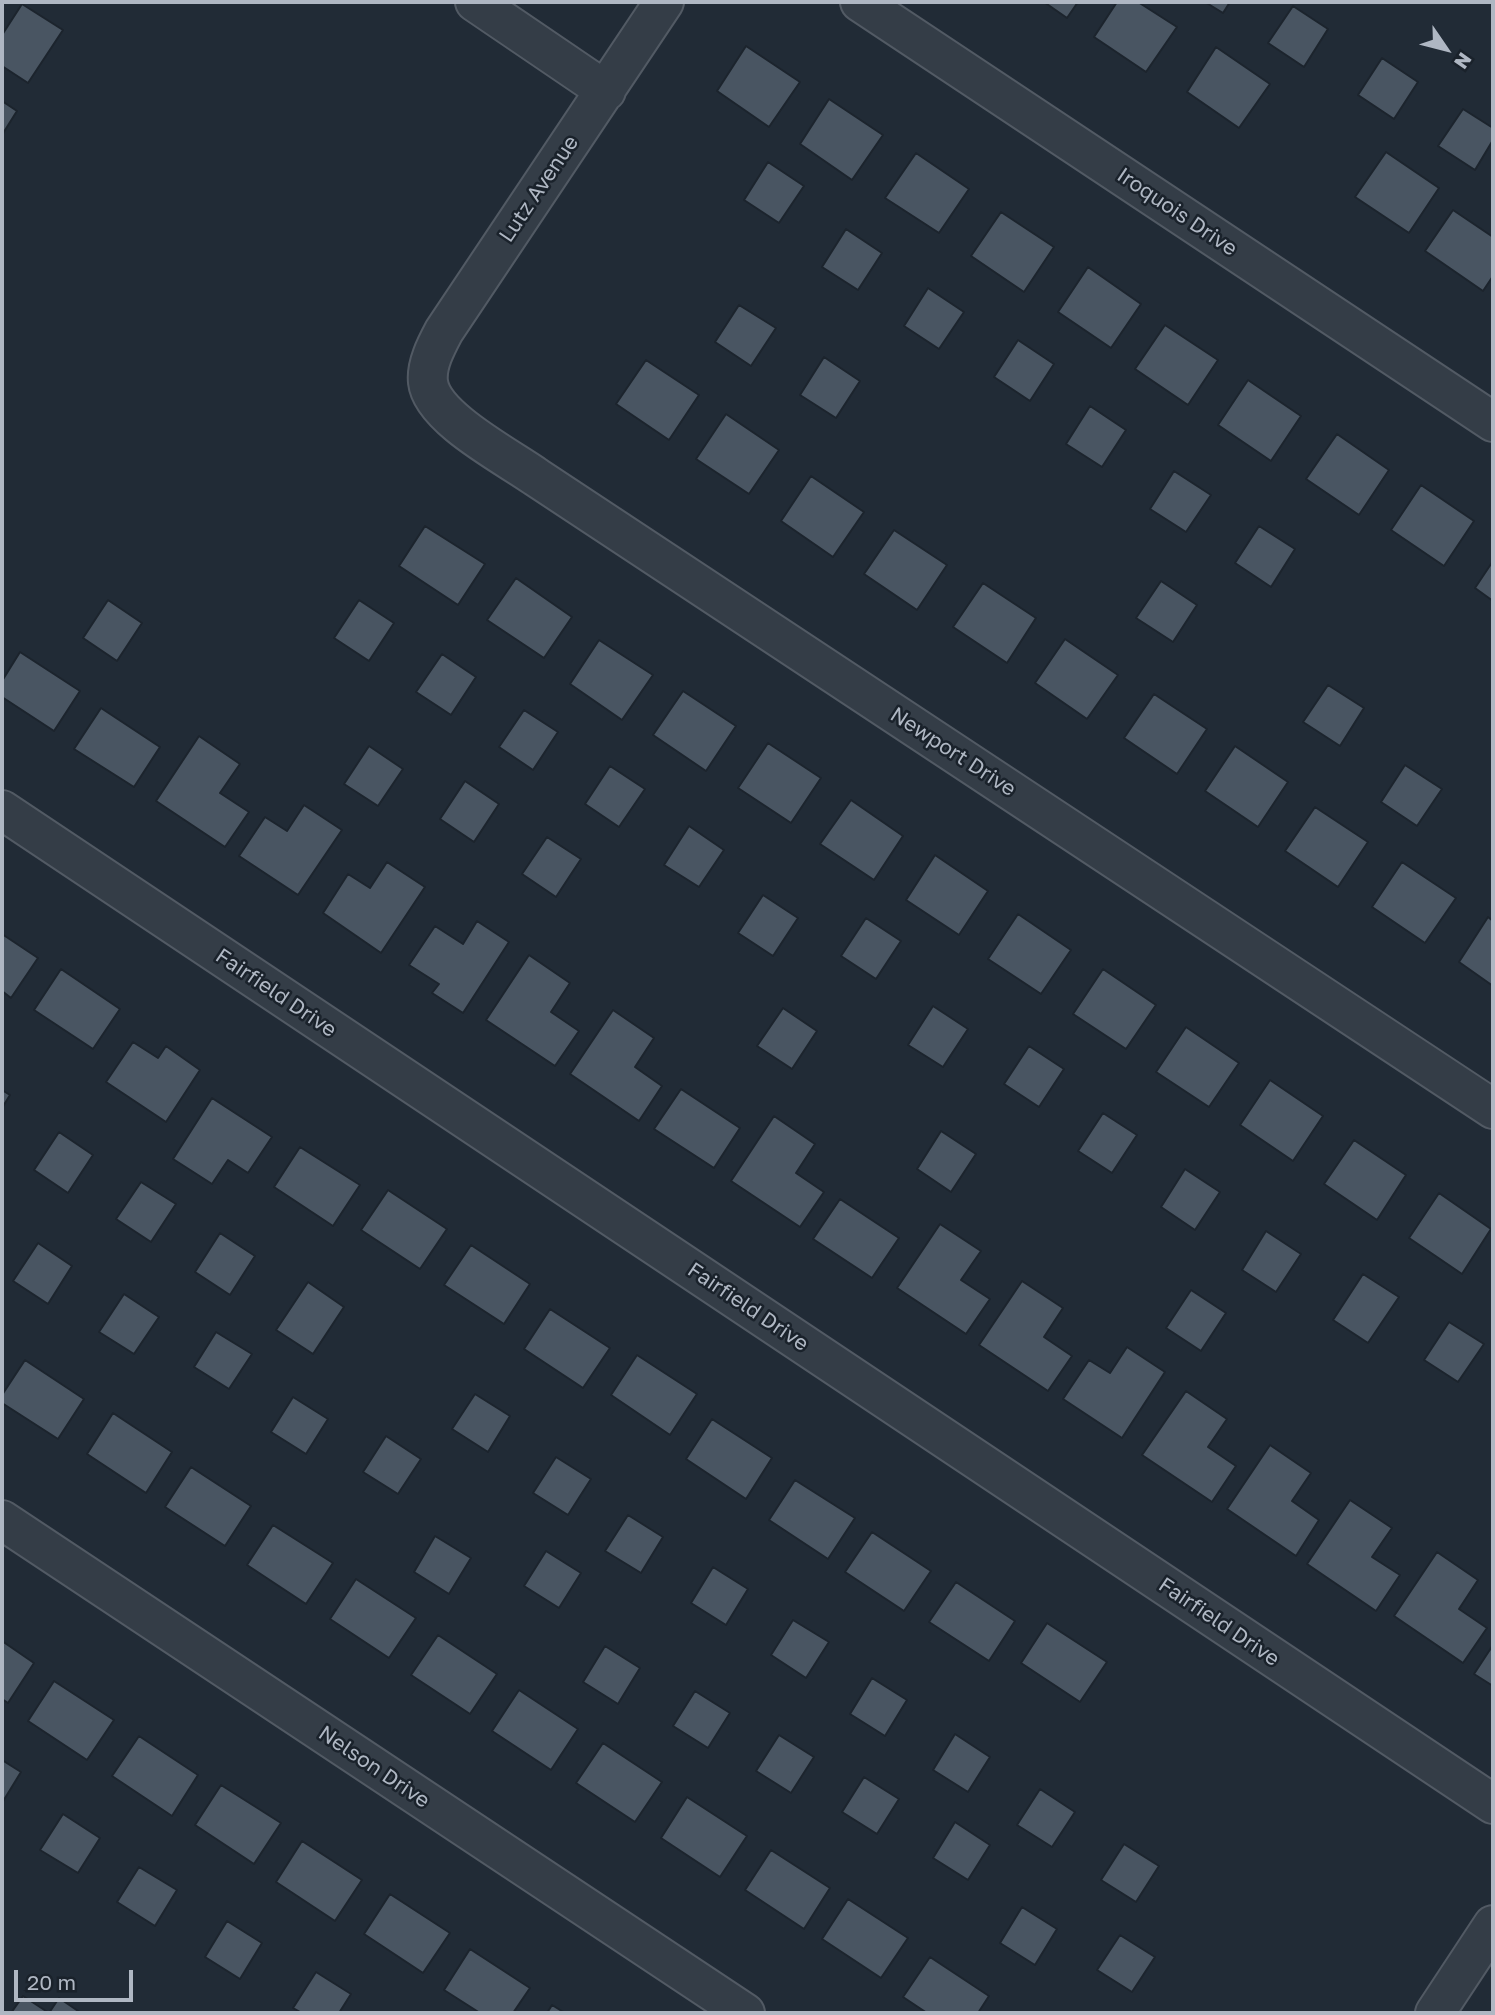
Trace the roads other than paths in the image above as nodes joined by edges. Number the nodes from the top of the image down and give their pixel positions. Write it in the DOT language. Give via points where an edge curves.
graph roads {
  1 [pos="475,2"];
  2 [pos="664,2"];
  3 [pos="860,2"];
  4 [pos="606,91"];
  5 [pos="428,382"];
  6 [pos="1493,422"];
  7 [pos="2,810"];
  8 [pos="1493,1109"];
  9 [pos="2,1520"];
  10 [pos="1493,1804"];
  11 [pos="1493,1925"];
  12 [pos="745,2013"];
  13 [pos="1435,2013"];
  1 -- 4 [label="street"];
  2 -- 4 [label="street, Lutz Avenue"];
  3 -- 6 [label="street, Iroquois Drive"];
  4 -- 5 [label="street, Lutz Avenue" via="444,331 432,355"];
  5 -- 8 [label="street, Newport Drive" via="437,406 525,469"];
  7 -- 10 [label="street, Fairfield Drive"];
  9 -- 12 [label="street, Nelson Drive"];
  11 -- 13 [label="street"];
}
